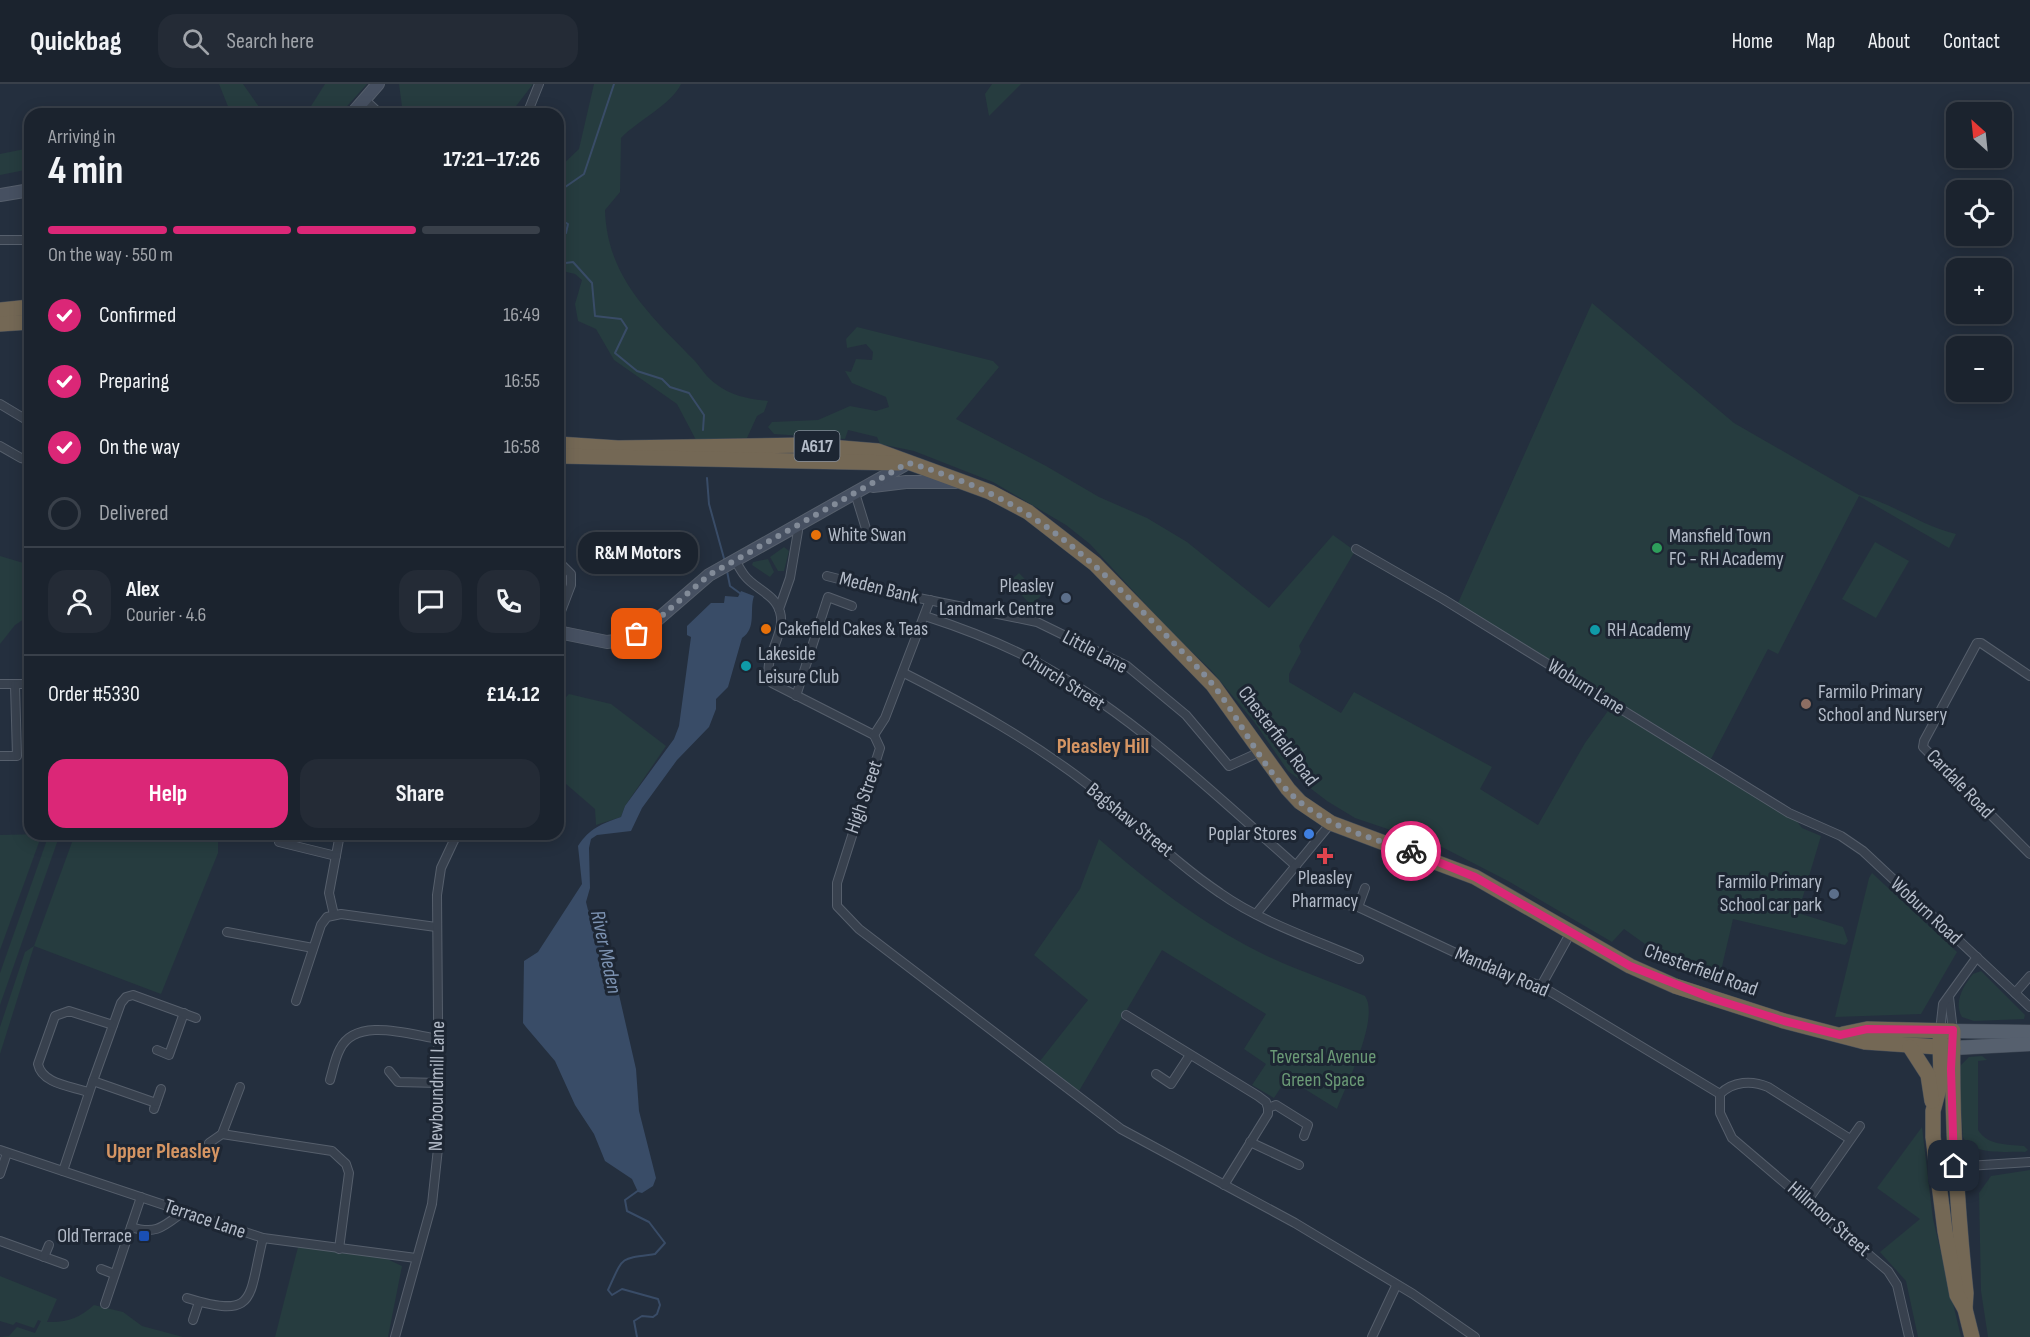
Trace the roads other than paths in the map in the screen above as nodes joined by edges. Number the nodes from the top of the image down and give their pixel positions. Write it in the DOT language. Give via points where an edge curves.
graph roads {
  1 [pos="378,84"];
  2 [pos="539,84"];
  3 [pos="364,99"];
  4 [pos="357,108"];
  5 [pos="374,108"];
  6 [pos="529,108"];
  7 [pos="24,191"];
  8 [pos="0,195"];
  9 [pos="0,240"];
  10 [pos="24,240"];
  11 [pos="24,308"];
  12 [pos="0,310"];
  13 [pos="24,322"];
  14 [pos="0,324"];
  15 [pos="0,404"];
  16 [pos="24,418"];
  17 [pos="564,444"];
  18 [pos="0,447"];
  19 [pos="564,456"];
  20 [pos="24,458"];
  21 [pos="908,463"];
  22 [pos="963,482"];
  23 [pos="869,486"];
  24 [pos="855,493"];
  25 [pos="796,526"];
  26 [pos="883,537"];
  27 [pos="1356,549"];
  28 [pos="733,561"];
  29 [pos="564,567"];
  30 [pos="827,576"];
  31 [pos="930,600"];
  32 [pos="564,603"];
  33 [pos="852,606"];
  34 [pos="779,609"];
  35 [pos="925,616"];
  36 [pos="564,633"];
  37 [pos="904,673"];
  38 [pos="2030,676"];
  39 [pos="0,684"];
  40 [pos="24,684"];
  41 [pos="15,685"];
  42 [pos="796,696"];
  43 [pos="874,735"];
  44 [pos="1260,752"];
  45 [pos="0,756"];
  46 [pos="1331,823"];
  47 [pos="1815,826"];
  48 [pos="339,840"];
  49 [pos="454,840"];
  50 [pos="279,842"];
  51 [pos="291,845"];
  52 [pos="2030,854"];
  53 [pos="288,855"];
  54 [pos="336,856"];
  55 [pos="1296,866"];
  56 [pos="1365,888"];
  57 [pos="1339,903"];
  58 [pos="1358,907"];
  59 [pos="1256,914"];
  60 [pos="334,915"];
  61 [pos="241,922"];
  62 [pos="436,927"];
  63 [pos="228,932"];
  64 [pos="1571,932"];
  65 [pos="238,934"];
  66 [pos="313,948"];
  67 [pos="1977,957"];
  68 [pos="1359,959"];
  69 [pos="2030,976"];
  70 [pos="1541,986"];
  71 [pos="2014,993"];
  72 [pos="1949,997"];
  73 [pos="296,1001"];
  74 [pos="2030,1007"];
  75 [pos="184,1013"];
  76 [pos="1126,1015"];
  77 [pos="196,1018"];
  78 [pos="113,1025"];
  79 [pos="1947,1031"];
  80 [pos="2030,1032"];
  81 [pos="1840,1035"];
  82 [pos="439,1039"];
  83 [pos="2030,1044"];
  84 [pos="1910,1047"];
  85 [pos="1947,1048"];
  86 [pos="157,1050"];
  87 [pos="1190,1055"];
  88 [pos="389,1071"];
  89 [pos="1156,1074"];
  90 [pos="330,1080"];
  91 [pos="93,1082"];
  92 [pos="439,1083"];
  93 [pos="240,1087"];
  94 [pos="161,1089"];
  95 [pos="88,1092"];
  96 [pos="1720,1094"];
  97 [pos="1268,1108"];
  98 [pos="1933,1111"];
  99 [pos="1860,1126"];
  100 [pos="222,1134"];
  101 [pos="1304,1136"];
  102 [pos="1850,1139"];
  103 [pos="1250,1142"];
  104 [pos="209,1143"];
  105 [pos="4,1152"];
  106 [pos="2030,1162"];
  107 [pos="1299,1165"];
  108 [pos="1954,1166"];
  109 [pos="1936,1168"];
  110 [pos="63,1171"];
  111 [pos="0,1174"];
  112 [pos="1224,1185"];
  113 [pos="141,1197"];
  114 [pos="1808,1200"];
  115 [pos="183,1212"];
  116 [pos="131,1227"];
  117 [pos="263,1238"];
  118 [pos="0,1241"];
  119 [pos="49,1245"];
  120 [pos="339,1249"];
  121 [pos="44,1257"];
  122 [pos="416,1258"];
  123 [pos="64,1264"];
  124 [pos="101,1269"];
  125 [pos="114,1274"];
  126 [pos="1396,1286"];
  127 [pos="187,1298"];
  128 [pos="199,1302"];
  129 [pos="105,1304"];
  130 [pos="1965,1309"];
  131 [pos="193,1320"];
  132 [pos="395,1337"];
  133 [pos="1372,1337"];
  134 [pos="1475,1337"];
  135 [pos="1909,1337"];
  136 [pos="1972,1337"];
  1 -- 3 [label="street"];
  2 -- 6 [label="street"];
  3 -- 4 [label="street"];
  3 -- 5 [label="street"];
  7 -- 8 [label="street"];
  9 -- 10 [label="street"];
  11 -- 12 [label="highway"];
  13 -- 14 [label="highway"];
  15 -- 16 [label="street"];
  17 -- 21 [label="highway, A617" via="618,448 806,445 878,451"];
  18 -- 20 [label="street"];
  19 -- 21 [label="highway, A617"];
  21 -- 22 [label="highway, Chesterfield Road / A617"];
  21 -- 23 [label="street, Chesterfield Road"];
  22 -- 23 [label="street, Chesterfield Road"];
  22 -- 44 [label="highway, Chesterfield Road / A617" via="1028,512 1095,564 1213,685"];
  23 -- 24 [label="street, Chesterfield Road"];
  24 -- 25 [label="street, Chesterfield Road"];
  24 -- 26 [label="street" via="867,532"];
  25 -- 28 [label="street, Chesterfield Road"];
  25 -- 34 [label="street" via="790,578"];
  27 -- 47 [label="street, Woburn Lane"];
  28 -- 34 [label="street"];
  28 -- 36 [label="street, Chesterfield Road" via="650,626 623,640 607,642"];
  29 -- 32 [label="street" via="571,574 571,585"];
  30 -- 31 [label="street, Meden Bank"];
  31 -- 35 [label="street, High Street"];
  31 -- 44 [label="street, Little Lane" via="1037,622 1127,666 1186,715 1229,766"];
  33 -- 42 [label="street" via="828,597"];
  34 -- 42 [label="street" via="781,619 768,671 777,688"];
  35 -- 37 [label="street, High Street"];
  35 -- 55 [label="street, Church Street" via="1023,655 1093,697 1160,747"];
  37 -- 43 [label="street, High Street"];
  37 -- 59 [label="street, Bagshaw Street" via="1021,738 1089,785 1220,894"];
  38 -- 52 [label="street, Cardale Road" via="1977,643 1923,747"];
  39 -- 41 [label="street"];
  40 -- 41 [label="street"];
  41 -- 45 [label="street" via="17,756"];
  42 -- 43 [label="street"];
  43 -- 112 [label="street, High Street" via="880,748 843,857 835,897 843,914 1074,1096 1146,1145"];
  44 -- 46 [label="highway, Chesterfield Road / A617" via="1300,802"];
  46 -- 55 [label="street"];
  46 -- 64 [label="highway, Chesterfield Road / A617" via="1475,877"];
  47 -- 67 [label="street, Woburn Road" via="1841,836 1863,851"];
  48 -- 54 [label="street"];
  49 -- 62 [label="street, Newboundmill Lane" via="441,867"];
  50 -- 51 [label="street"];
  51 -- 53 [label="street"];
  51 -- 54 [label="street"];
  54 -- 60 [label="street" via="329,893"];
  55 -- 59 [label="street"];
  56 -- 58 [label="street"];
  57 -- 58 [label="street, Mandalay Road"];
  58 -- 70 [label="street, Mandalay Road" via="1475,962"];
  59 -- 68 [label="street, Bagshaw Street"];
  60 -- 62 [label="street"];
  60 -- 66 [label="street" via="321,925"];
  61 -- 65 [label="street"];
  62 -- 82 [label="street, Newboundmill Lane"];
  63 -- 65 [label="street"];
  64 -- 70 [label="street"];
  64 -- 81 [label="highway, Chesterfield Road / A617" via="1675,986"];
  65 -- 66 [label="street"];
  66 -- 73 [label="street"];
  67 -- 71 [label="street, Woburn Road"];
  67 -- 72 [label="street"];
  69 -- 71 [label="street"];
  70 -- 96 [label="street, Mandalay Road"];
  71 -- 74 [label="street, Woburn Road"];
  72 -- 79 [label="street"];
  72 -- 79 [label="street" via="1943,1004"];
  75 -- 77 [label="street"];
  75 -- 78 [label="street" via="133,994 121,1003"];
  75 -- 86 [label="street" via="169,1055"];
  76 -- 87 [label="street"];
  78 -- 91 [label="street"];
  78 -- 95 [label="street" via="69,1011 55,1016 38,1064 40,1071 45,1077"];
  79 -- 80 [label="main road"];
  79 -- 81 [label="highway, A617" via="1867,1029"];
  79 -- 85 [label="highway"];
  81 -- 84 [label="highway, A617"];
  82 -- 90 [label="street" via="393,1032 357,1033 340,1049"];
  82 -- 92 [label="street, Newboundmill Lane"];
  83 -- 85 [label="main road"];
  84 -- 85 [label="highway, A617"];
  84 -- 98 [label="highway" via="1928,1075"];
  85 -- 98 [label="highway"];
  85 -- 108 [label="highway"];
  87 -- 89 [label="street" via="1171,1084"];
  87 -- 97 [label="street" via="1258,1096"];
  88 -- 92 [label="street" via="398,1082"];
  91 -- 94 [label="street" via="155,1106"];
  91 -- 95 [label="street"];
  92 -- 122 [label="street, Newboundmill Lane" via="432,1204"];
  93 -- 100 [label="street"];
  95 -- 110 [label="street"];
  96 -- 102 [label="street" via="1726,1088 1755,1081"];
  96 -- 114 [label="street, Hillmoor Street" via="1721,1119 1732,1138"];
  97 -- 101 [label="street" via="1276,1105 1308,1125"];
  97 -- 103 [label="street"];
  98 -- 109 [label="highway"];
  99 -- 102 [label="street"];
  100 -- 104 [label="street"];
  100 -- 120 [label="street" via="332,1151 340,1157 349,1173"];
  102 -- 114 [label="street"];
  103 -- 107 [label="street"];
  103 -- 112 [label="street"];
  105 -- 110 [label="street, Terrace Lane"];
  105 -- 111 [label="street"];
  106 -- 108 [label="street"];
  108 -- 109 [label="street"];
  108 -- 130 [label="highway"];
  109 -- 130 [label="highway" via="1957,1294"];
  110 -- 113 [label="street, Terrace Lane"];
  112 -- 126 [label="street" via="1305,1229"];
  113 -- 115 [label="street, Terrace Lane"];
  113 -- 116 [label="street"];
  114 -- 135 [label="street, Hillmoor Street" via="1888,1271 1897,1285"];
  115 -- 116 [label="street" via="156,1230"];
  115 -- 117 [label="street, Terrace Lane"];
  116 -- 125 [label="street"];
  117 -- 120 [label="street, Terrace Lane"];
  117 -- 128 [label="street" via="249,1296 242,1304 220,1308"];
  118 -- 121 [label="street"];
  119 -- 121 [label="street"];
  120 -- 122 [label="street, Terrace Lane"];
  121 -- 123 [label="street"];
  122 -- 132 [label="street, Newboundmill Lane"];
  124 -- 125 [label="street"];
  125 -- 129 [label="street"];
  126 -- 133 [label="street"];
  126 -- 134 [label="street"];
  127 -- 128 [label="street"];
  128 -- 131 [label="street"];
  130 -- 136 [label="highway"];
}
